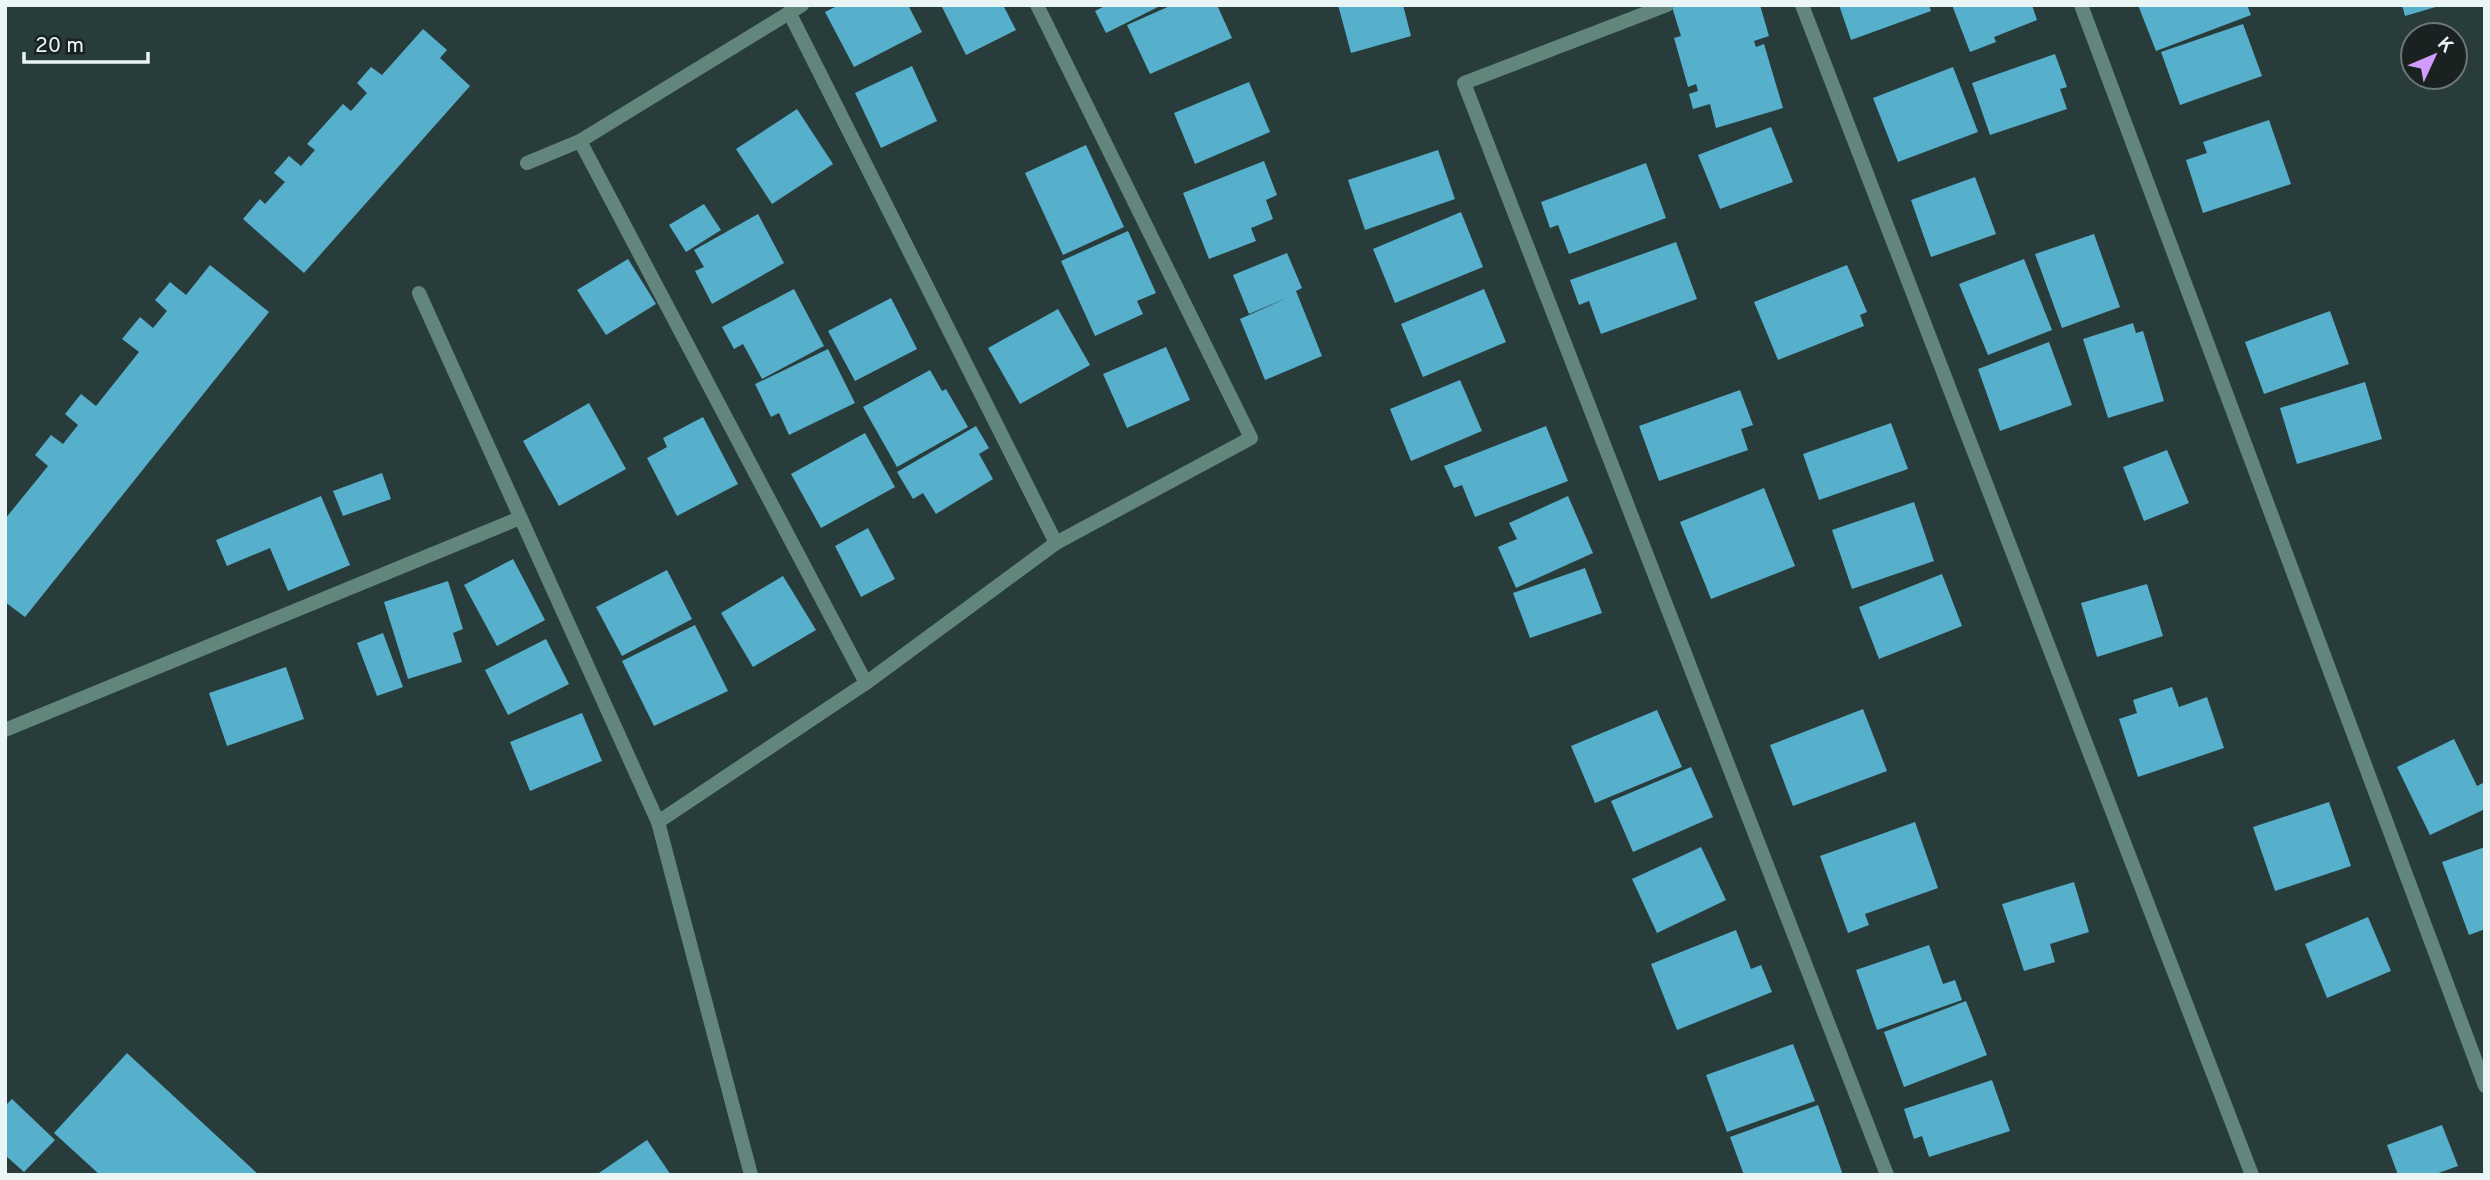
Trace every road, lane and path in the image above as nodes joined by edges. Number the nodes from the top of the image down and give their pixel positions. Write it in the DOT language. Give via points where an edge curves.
graph roads {
  1 [pos="1037,5"];
  2 [pos="1667,5"];
  3 [pos="1802,5"];
  4 [pos="2081,5"];
  5 [pos="795,9"];
  6 [pos="580,141"];
  7 [pos="527,163"];
  8 [pos="419,293"];
  9 [pos="520,518"];
  10 [pos="1055,543"];
  11 [pos="866,683"];
  12 [pos="5,730"];
  13 [pos="658,822"];
  14 [pos="2485,1086"];
  15 [pos="751,1175"];
  16 [pos="1887,1175"];
  17 [pos="2252,1175"];
  1 -- 10 [label="street" via="1251,438"];
  2 -- 16 [label="street" via="1464,83"];
  3 -- 17 [label="street"];
  4 -- 14 [label="street"];
  5 -- 6 [label="street"];
  5 -- 10 [label="street"];
  6 -- 7 [label="street"];
  6 -- 11 [label="street"];
  8 -- 9 [label="street"];
  9 -- 12 [label="street"];
  9 -- 13 [label="street"];
  10 -- 11 [label="street"];
  11 -- 13 [label="street"];
  13 -- 15 [label="street"];
}
